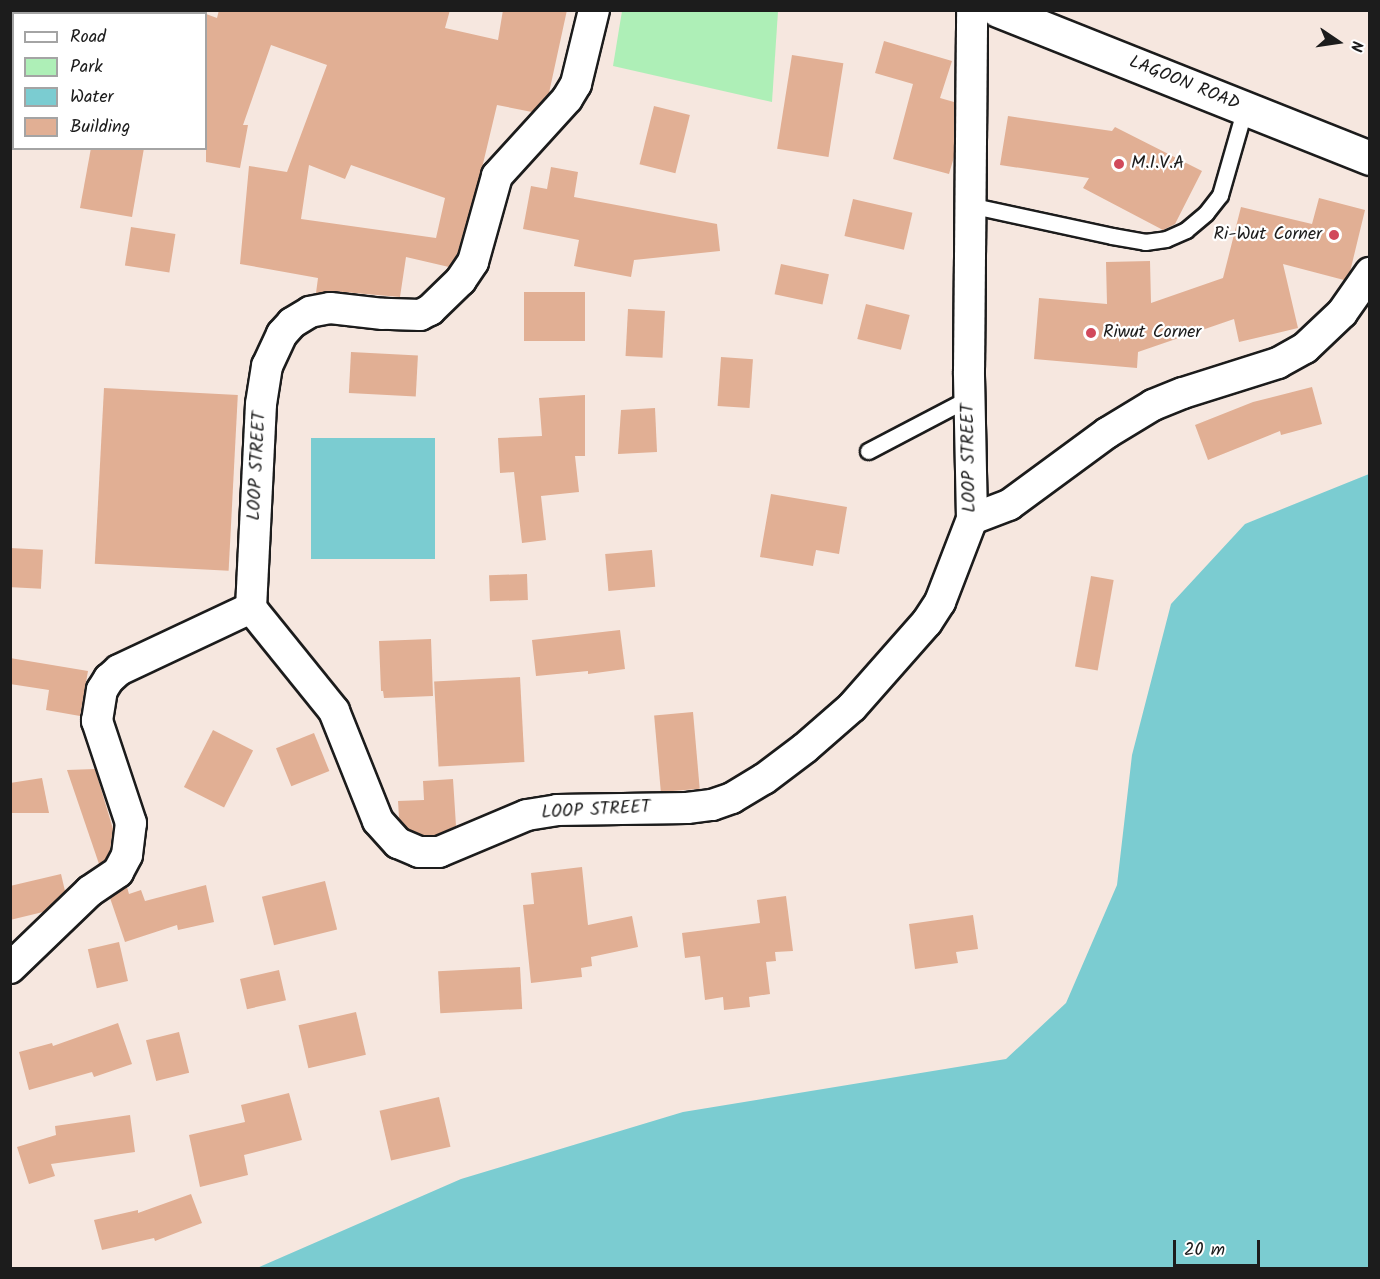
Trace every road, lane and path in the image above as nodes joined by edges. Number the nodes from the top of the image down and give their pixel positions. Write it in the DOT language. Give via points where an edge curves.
graph roads {
  1 [pos="594,10"];
  2 [pos="972,10"];
  3 [pos="998,10"];
  4 [pos="1245,108"];
  5 [pos="1370,158"];
  6 [pos="969,205"];
  7 [pos="1370,273"];
  8 [pos="969,398"];
  9 [pos="867,451"];
  10 [pos="972,519"];
  11 [pos="251,608"];
  12 [pos="10,968"];
  1 -- 11 [label="street, LOOP STREET" via="576,84 497,176 473,262 449,293 430,310 411,316 330,308 310,312 292,323 276,344 267,366 261,404"];
  2 -- 6 [label="street, LOOP STREET"];
  3 -- 4 [label="main road, LAGOON ROAD"];
  4 -- 5 [label="main road, LAGOON ROAD"];
  4 -- 6 [label="lane" via="1220,195 1186,230 1166,239 1145,242"];
  6 -- 8 [label="street, LOOP STREET"];
  7 -- 10 [label="street" via="1342,313 1305,348 1278,363 1153,405 1107,433 1009,505"];
  8 -- 9 [label="lane"];
  8 -- 10 [label="street, LOOP STREET"];
  10 -- 11 [label="street, LOOP STREET" via="940,602 927,622 852,706 764,779 712,805 557,810 527,815 431,854 398,843 378,821 334,711"];
  11 -- 12 [label="street" via="119,670 109,679 102,690 97,721 131,824 127,855 118,872 90,891"];
}
